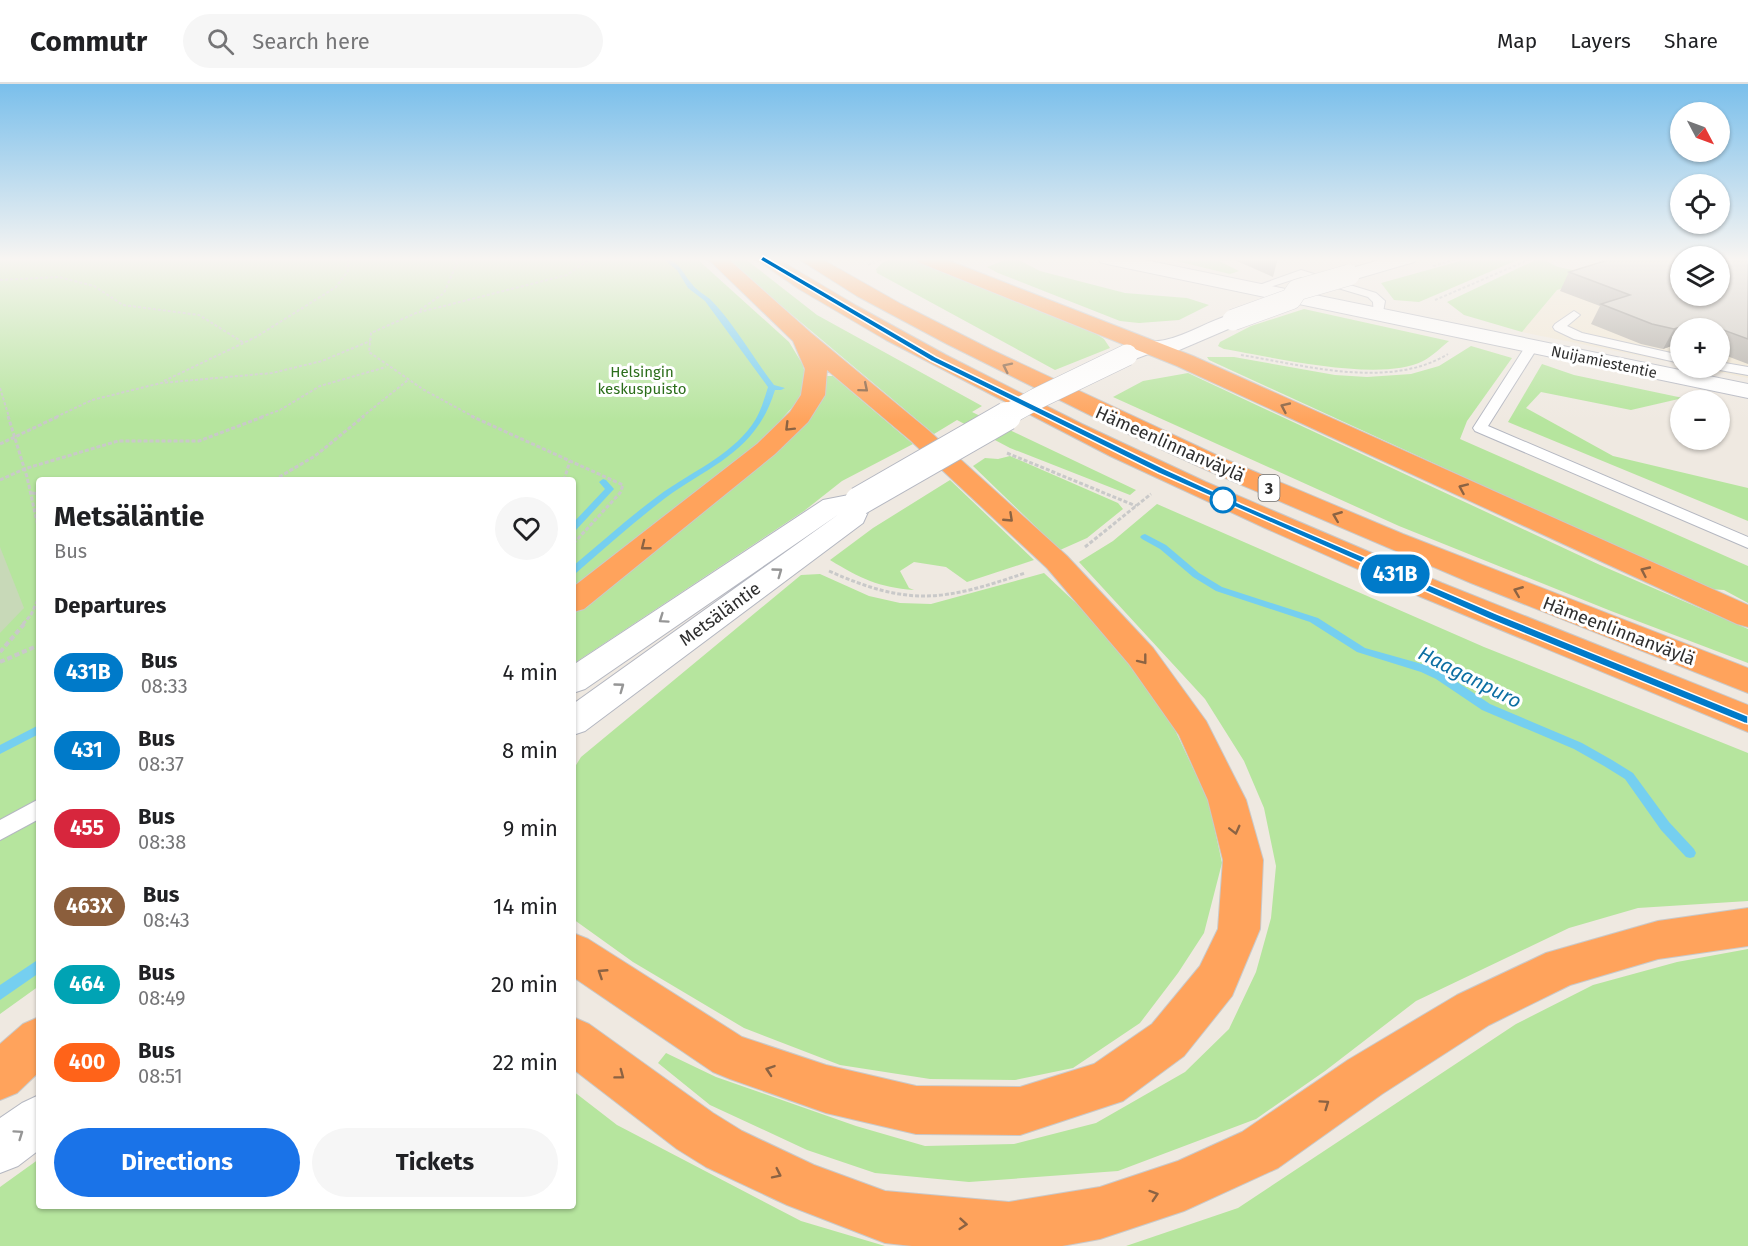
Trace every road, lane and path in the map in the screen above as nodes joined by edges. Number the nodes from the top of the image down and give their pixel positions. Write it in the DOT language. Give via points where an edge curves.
graph roads {
  1 [pos="178,312"];
  2 [pos="295,312"];
  3 [pos="419,312"];
  4 [pos="774,312"];
  5 [pos="854,312"];
  6 [pos="903,312"];
  7 [pos="1049,312"];
  8 [pos="1218,312"];
  9 [pos="1254,312"];
  10 [pos="1365,312"];
  11 [pos="416,313"];
  12 [pos="1378,315"];
  13 [pos="1574,315"];
  14 [pos="802,338"];
  15 [pos="371,340"];
  16 [pos="244,343"];
  17 [pos="1532,347"];
  18 [pos="1138,351"];
  19 [pos="1450,352"];
  20 [pos="1231,354"];
  21 [pos="1670,357"];
  22 [pos="387,366"];
  23 [pos="1730,368"];
  24 [pos="1748,371"];
  25 [pos="408,380"];
  26 [pos="161,383"];
  27 [pos="0,388"];
  28 [pos="1748,391"];
  29 [pos="14,439"];
  30 [pos="0,444"];
  31 [pos="999,449"];
  32 [pos="570,461"];
  33 [pos="24,469"];
  34 [pos="279,477"];
  35 [pos="565,477"];
  36 [pos="0,480"];
  37 [pos="32,493"];
  38 [pos="36,494"];
  39 [pos="1152,494"];
  40 [pos="859,501"];
  41 [pos="1137,506"];
  42 [pos="36,515"];
  43 [pos="576,541"];
  44 [pos="1748,543"];
  45 [pos="1057,562"];
  46 [pos="820,566"];
  47 [pos="576,600"];
  48 [pos="36,604"];
  49 [pos="1748,617"];
  50 [pos="8,642"];
  51 [pos="0,643"];
  52 [pos="36,646"];
  53 [pos="0,652"];
  54 [pos="0,662"];
  55 [pos="576,679"];
  56 [pos="1748,681"];
  57 [pos="1748,719"];
  58 [pos="576,720"];
  59 [pos="36,810"];
  60 [pos="0,831"];
  61 [pos="1748,927"];
  62 [pos="576,955"];
  63 [pos="576,1042"];
  64 [pos="36,1043"];
  65 [pos="36,1064"];
  66 [pos="0,1076"];
  67 [pos="0,1092"];
  68 [pos="36,1122"];
  69 [pos="0,1148"];
  1 -- 16 [label="path" via="199,315"];
  2 -- 16 [label="path"];
  3 -- 11 [label="path"];
  4 -- 14 [label="highway"];
  5 -- 57 [label="highway, Hämeenlinnanväylä / 3" via="933,359 1238,507"];
  56 -- 6 [label="highway, Hämeenlinnanväylä / 3, one-way" via="1511,588 1190,453 962,345"];
  7 -- 18 [label="highway"];
  8 -- 18 [label="main road, Metsäläntie" via="1153,338"];
  9 -- 18 [label="main road, Metsäläntie, bridge" via="1169,346"];
  10 -- 12 [label="main road, Nuijamiestentie"];
  11 -- 15 [label="path" via="371,333"];
  12 -- 17 [label="main road, Nuijamiestentie"];
  13 -- 21 [label="lane" via="1559,327 1578,336"];
  14 -- 45 [label="highway, one-way" via="919,435"];
  14 -- 47 [label="highway, one-way" via="816,369 813,395 799,417 766,449"];
  15 -- 22 [label="path" via="369,352"];
  15 -- 26 [label="path" via="322,361 272,373"];
  16 -- 26 [label="path"];
  17 -- 28 [label="main road, Nuijamiestentie"];
  17 -- 44 [label="lane" via="1480,428"];
  18 -- 40 [label="main road, Metsäläntie, bridge" via="1036,399"];
  49 -- 18 [label="highway, one-way" via="1185,360"];
  19 -- 20 [label="path" via="1424,365 1381,373 1328,371"];
  22 -- 25 [label="path"];
  22 -- 33 [label="path" via="320,386 280,410 199,441 118,441"];
  23 -- 24 [label="lane"];
  25 -- 32 [label="path"];
  25 -- 34 [label="path" via="315,456"];
  26 -- 29 [label="path" via="92,400"];
  27 -- 29 [label="path"];
  29 -- 30 [label="path"];
  29 -- 33 [label="path"];
  31 -- 41 [label="path"];
  32 -- 35 [label="path"];
  32 -- 43 [label="path" via="623,485"];
  33 -- 36 [label="path"];
  33 -- 37 [label="path"];
  37 -- 38 [label="path"];
  37 -- 42 [label="path"];
  39 -- 41 [label="path"];
  40 -- 55 [label="main road, Metsäläntie, one-way" via="833,506"];
  58 -- 40 [label="main road, Metsäläntie, one-way" via="853,517"];
  41 -- 45 [label="path" via="1090,544"];
  45 -- 46 [label="path" via="955,594 916,598 878,592"];
  45 -- 62 [label="highway, one-way" via="1141,656 1194,730 1227,800 1242,860 1239,928 1216,981 1168,1040 1106,1084 1020,1111 916,1110 826,1089 730,1056"];
  48 -- 50 [label="path"];
  50 -- 51 [label="path"];
  50 -- 53 [label="path"];
  52 -- 54 [label="path"];
  59 -- 60 [label="lane"];
  63 -- 61 [label="highway, one-way" via="695,1131 805,1187 885,1217 1009,1229 1100,1213 1184,1185 1260,1149 1473,1010 1561,967 1658,940"];
  64 -- 66 [label="highway"];
  65 -- 67 [label="main road"];
  69 -- 68 [label="main road, one-way"];
}
